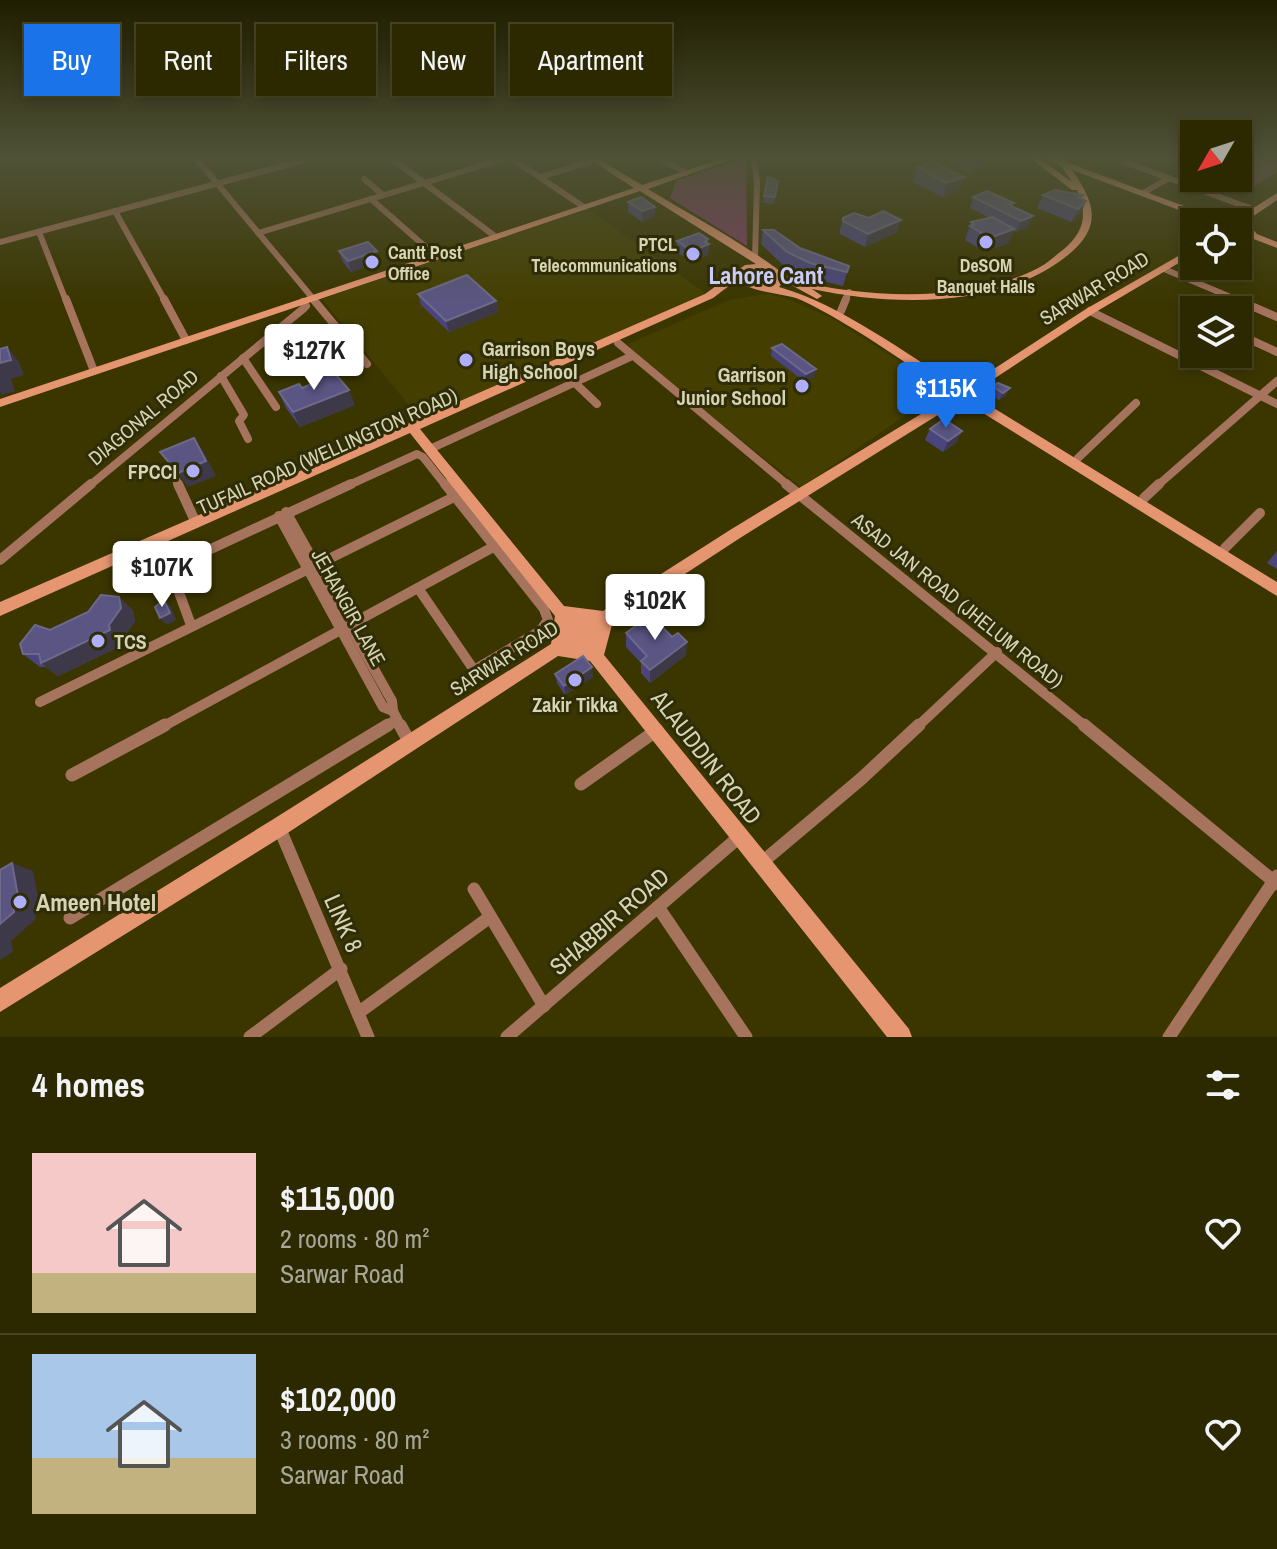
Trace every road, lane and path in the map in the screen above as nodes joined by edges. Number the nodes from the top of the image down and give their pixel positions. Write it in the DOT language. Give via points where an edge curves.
graph roads {
  1 [pos="132,206"];
  2 [pos="236,206"];
  3 [pos="346,206"];
  4 [pos="379,206"];
  5 [pos="456,206"];
  6 [pos="659,206"];
  7 [pos="672,206"];
  8 [pos="755,206"];
  9 [pos="1084,206"];
  10 [pos="1245,206"];
  11 [pos="1261,206"];
  12 [pos="584,207"];
  13 [pos="1255,210"];
  14 [pos="115,211"];
  15 [pos="1252,213"];
  16 [pos="39,232"];
  17 [pos="258,233"];
  18 [pos="1252,235"];
  19 [pos="496,237"];
  20 [pos="0,242"];
  21 [pos="1277,245"];
  22 [pos="437,257"];
  23 [pos="755,258"];
  24 [pos="1180,259"];
  25 [pos="1164,269"];
  26 [pos="774,270"];
  27 [pos="741,272"];
  28 [pos="792,281"];
  29 [pos="764,287"];
  30 [pos="849,292"];
  31 [pos="307,300"];
  32 [pos="841,311"];
  33 [pos="1090,311"];
  34 [pos="1277,317"];
  35 [pos="186,340"];
  36 [pos="1252,340"];
  37 [pos="618,343"];
  38 [pos="1277,352"];
  39 [pos="632,356"];
  40 [pos="243,358"];
  41 [pos="367,364"];
  42 [pos="94,371"];
  43 [pos="221,376"];
  44 [pos="936,377"];
  45 [pos="1277,381"];
  46 [pos="575,383"];
  47 [pos="968,387"];
  48 [pos="1260,396"];
  49 [pos="0,403"];
  50 [pos="1136,403"];
  51 [pos="597,404"];
  52 [pos="984,404"];
  53 [pos="1277,404"];
  54 [pos="946,405"];
  55 [pos="276,407"];
  56 [pos="416,432"];
  57 [pos="248,439"];
  58 [pos="430,449"];
  59 [pos="1078,458"];
  60 [pos="176,480"];
  61 [pos="800,496"];
  62 [pos="454,497"];
  63 [pos="1144,498"];
  64 [pos="1260,513"];
  65 [pos="282,514"];
  66 [pos="196,523"];
  67 [pos="495,546"];
  68 [pos="1225,548"];
  69 [pos="0,560"];
  70 [pos="311,567"];
  71 [pos="1277,580"];
  72 [pos="418,588"];
  73 [pos="1277,590"];
  74 [pos="0,609"];
  75 [pos="563,612"];
  76 [pos="0,618"];
  77 [pos="606,618"];
  78 [pos="191,625"];
  79 [pos="344,627"];
  80 [pos="581,634"];
  81 [pos="558,649"];
  82 [pos="997,652"];
  83 [pos="596,655"];
  84 [pos="40,702"];
  85 [pos="395,715"];
  86 [pos="657,730"];
  87 [pos="409,741"];
  88 [pos="72,775"];
  89 [pos="581,784"];
  90 [pos="279,827"];
  91 [pos="738,838"];
  92 [pos="760,864"];
  93 [pos="1276,880"];
  94 [pos="474,889"];
  95 [pos="658,907"];
  96 [pos="490,917"];
  97 [pos="70,918"];
  98 [pos="341,969"];
  99 [pos="0,1001"];
  100 [pos="544,1006"];
  101 [pos="358,1013"];
  102 [pos="250,1037"];
  103 [pos="368,1037"];
  104 [pos="507,1037"];
  105 [pos="746,1037"];
  106 [pos="901,1037"];
  107 [pos="1169,1037"];
  1 -- 14 [label="street"];
  2 -- 17 [label="street"];
  3 -- 17 [label="street"];
  4 -- 22 [label="street"];
  5 -- 19 [label="street"];
  6 -- 27 [label="street" via="736,253"];
  7 -- 23 [label="street"];
  8 -- 23 [label="street"];
  9 -- 30 [label="street" via="1088,221 1084,234 1063,257 1034,275 945,294"];
  10 -- 13 [label="street"];
  11 -- 13 [label="street"];
  12 -- 19 [label="street"];
  13 -- 15 [label="street"];
  14 -- 16 [label="street"];
  14 -- 35 [label="street"];
  16 -- 20 [label="street"];
  16 -- 42 [label="street"];
  17 -- 31 [label="street"];
  18 -- 21 [label="street"];
  19 -- 22 [label="street"];
  22 -- 31 [label="street"];
  23 -- 26 [label="street"];
  24 -- 25 [label="street, SARWAR ROAD"];
  25 -- 33 [label="street, SARWAR ROAD"];
  25 -- 34 [label="street"];
  26 -- 27 [label="street" via="754,266"];
  26 -- 28 [label="street"];
  26 -- 29 [label="street" via="779,282"];
  27 -- 29 [label="street" via="748,285"];
  27 -- 66 [label="street, TUFAIL ROAD (WELLINGTON ROAD)" via="709,296"];
  28 -- 30 [label="street"];
  28 -- 32 [label="street"];
  29 -- 37 [label="street, TUFAIL ROAD (WELLINGTON ROAD)" via="722,298"];
  29 -- 44 [label="street" via="811,301"];
  30 -- 32 [label="street"];
  31 -- 35 [label="street"];
  31 -- 40 [label="street, DIAGONAL ROAD"];
  31 -- 41 [label="street"];
  32 -- 47 [label="street"];
  33 -- 47 [label="street, SARWAR ROAD"];
  33 -- 48 [label="street"];
  35 -- 42 [label="street"];
  36 -- 38 [label="street"];
  37 -- 39 [label="street, ASAD JAN ROAD (JHELUM ROAD)"];
  37 -- 56 [label="street, TUFAIL ROAD (WELLINGTON ROAD)"];
  39 -- 46 [label="street"];
  39 -- 61 [label="street, ASAD JAN ROAD (JHELUM ROAD)"];
  40 -- 43 [label="street, DIAGONAL ROAD"];
  40 -- 55 [label="street"];
  42 -- 49 [label="street"];
  43 -- 57 [label="street" via="244,415 239,421"];
  43 -- 69 [label="street, DIAGONAL ROAD"];
  44 -- 47 [label="street"];
  44 -- 54 [label="street"];
  45 -- 48 [label="street"];
  46 -- 51 [label="street"];
  46 -- 58 [label="street"];
  47 -- 52 [label="street"];
  47 -- 52 [label="street"];
  47 -- 54 [label="street, SARWAR ROAD"];
  48 -- 53 [label="street"];
  48 -- 63 [label="street"];
  50 -- 59 [label="street"];
  52 -- 54 [label="street"];
  52 -- 59 [label="street"];
  52 -- 73 [label="street"];
  54 -- 61 [label="street, SARWAR ROAD"];
  56 -- 58 [label="street, ALAUDDIN ROAD"];
  56 -- 76 [label="street, TUFAIL ROAD (WELLINGTON ROAD)"];
  58 -- 75 [label="street, ALAUDDIN ROAD"];
  59 -- 63 [label="street"];
  60 -- 66 [label="street"];
  61 -- 77 [label="street, SARWAR ROAD"];
  61 -- 82 [label="street, ASAD JAN ROAD (JHELUM ROAD)"];
  62 -- 65 [label="street" via="417,454"];
  62 -- 67 [label="street"];
  62 -- 70 [label="street"];
  63 -- 68 [label="street"];
  64 -- 68 [label="street"];
  65 -- 70 [label="street, JEHANGIR LANE"];
  65 -- 78 [label="street" via="170,568"];
  66 -- 74 [label="street, TUFAIL ROAD (WELLINGTON ROAD)"];
  67 -- 72 [label="street"];
  67 -- 72 [label="street" via="548,620 540,631 474,670"];
  68 -- 71 [label="street"];
  70 -- 78 [label="street"];
  70 -- 79 [label="street, JEHANGIR LANE"];
  72 -- 79 [label="street"];
  75 -- 77 [label="street"];
  75 -- 80 [label="street, ALAUDDIN ROAD"];
  75 -- 81 [label="street"];
  77 -- 80 [label="street, SARWAR ROAD"];
  77 -- 83 [label="street"];
  78 -- 84 [label="street"];
  79 -- 85 [label="street, JEHANGIR LANE" via="383,707"];
  79 -- 88 [label="street"];
  80 -- 81 [label="street, SARWAR ROAD"];
  80 -- 83 [label="street, ALAUDDIN ROAD"];
  81 -- 83 [label="street"];
  81 -- 87 [label="street, SARWAR ROAD"];
  82 -- 92 [label="street"];
  82 -- 93 [label="street, ASAD JAN ROAD (JHELUM ROAD)"];
  83 -- 86 [label="street, ALAUDDIN ROAD"];
  85 -- 87 [label="street, JEHANGIR LANE"];
  85 -- 97 [label="street"];
  86 -- 89 [label="street"];
  86 -- 91 [label="street, ALAUDDIN ROAD"];
  87 -- 90 [label="street, SARWAR ROAD"];
  90 -- 98 [label="street, LINK 8"];
  90 -- 99 [label="street, SARWAR ROAD"];
  91 -- 92 [label="street, ALAUDDIN ROAD"];
  91 -- 95 [label="street, SHABBIR ROAD"];
  92 -- 106 [label="street, ALAUDDIN ROAD"];
  93 -- 107 [label="street"];
  94 -- 96 [label="street"];
  95 -- 100 [label="street, SHABBIR ROAD"];
  95 -- 105 [label="street"];
  96 -- 100 [label="street"];
  96 -- 101 [label="street"];
  98 -- 101 [label="street, LINK 8"];
  98 -- 102 [label="street"];
  100 -- 104 [label="street, SHABBIR ROAD"];
  101 -- 103 [label="street, LINK 8"];
}
